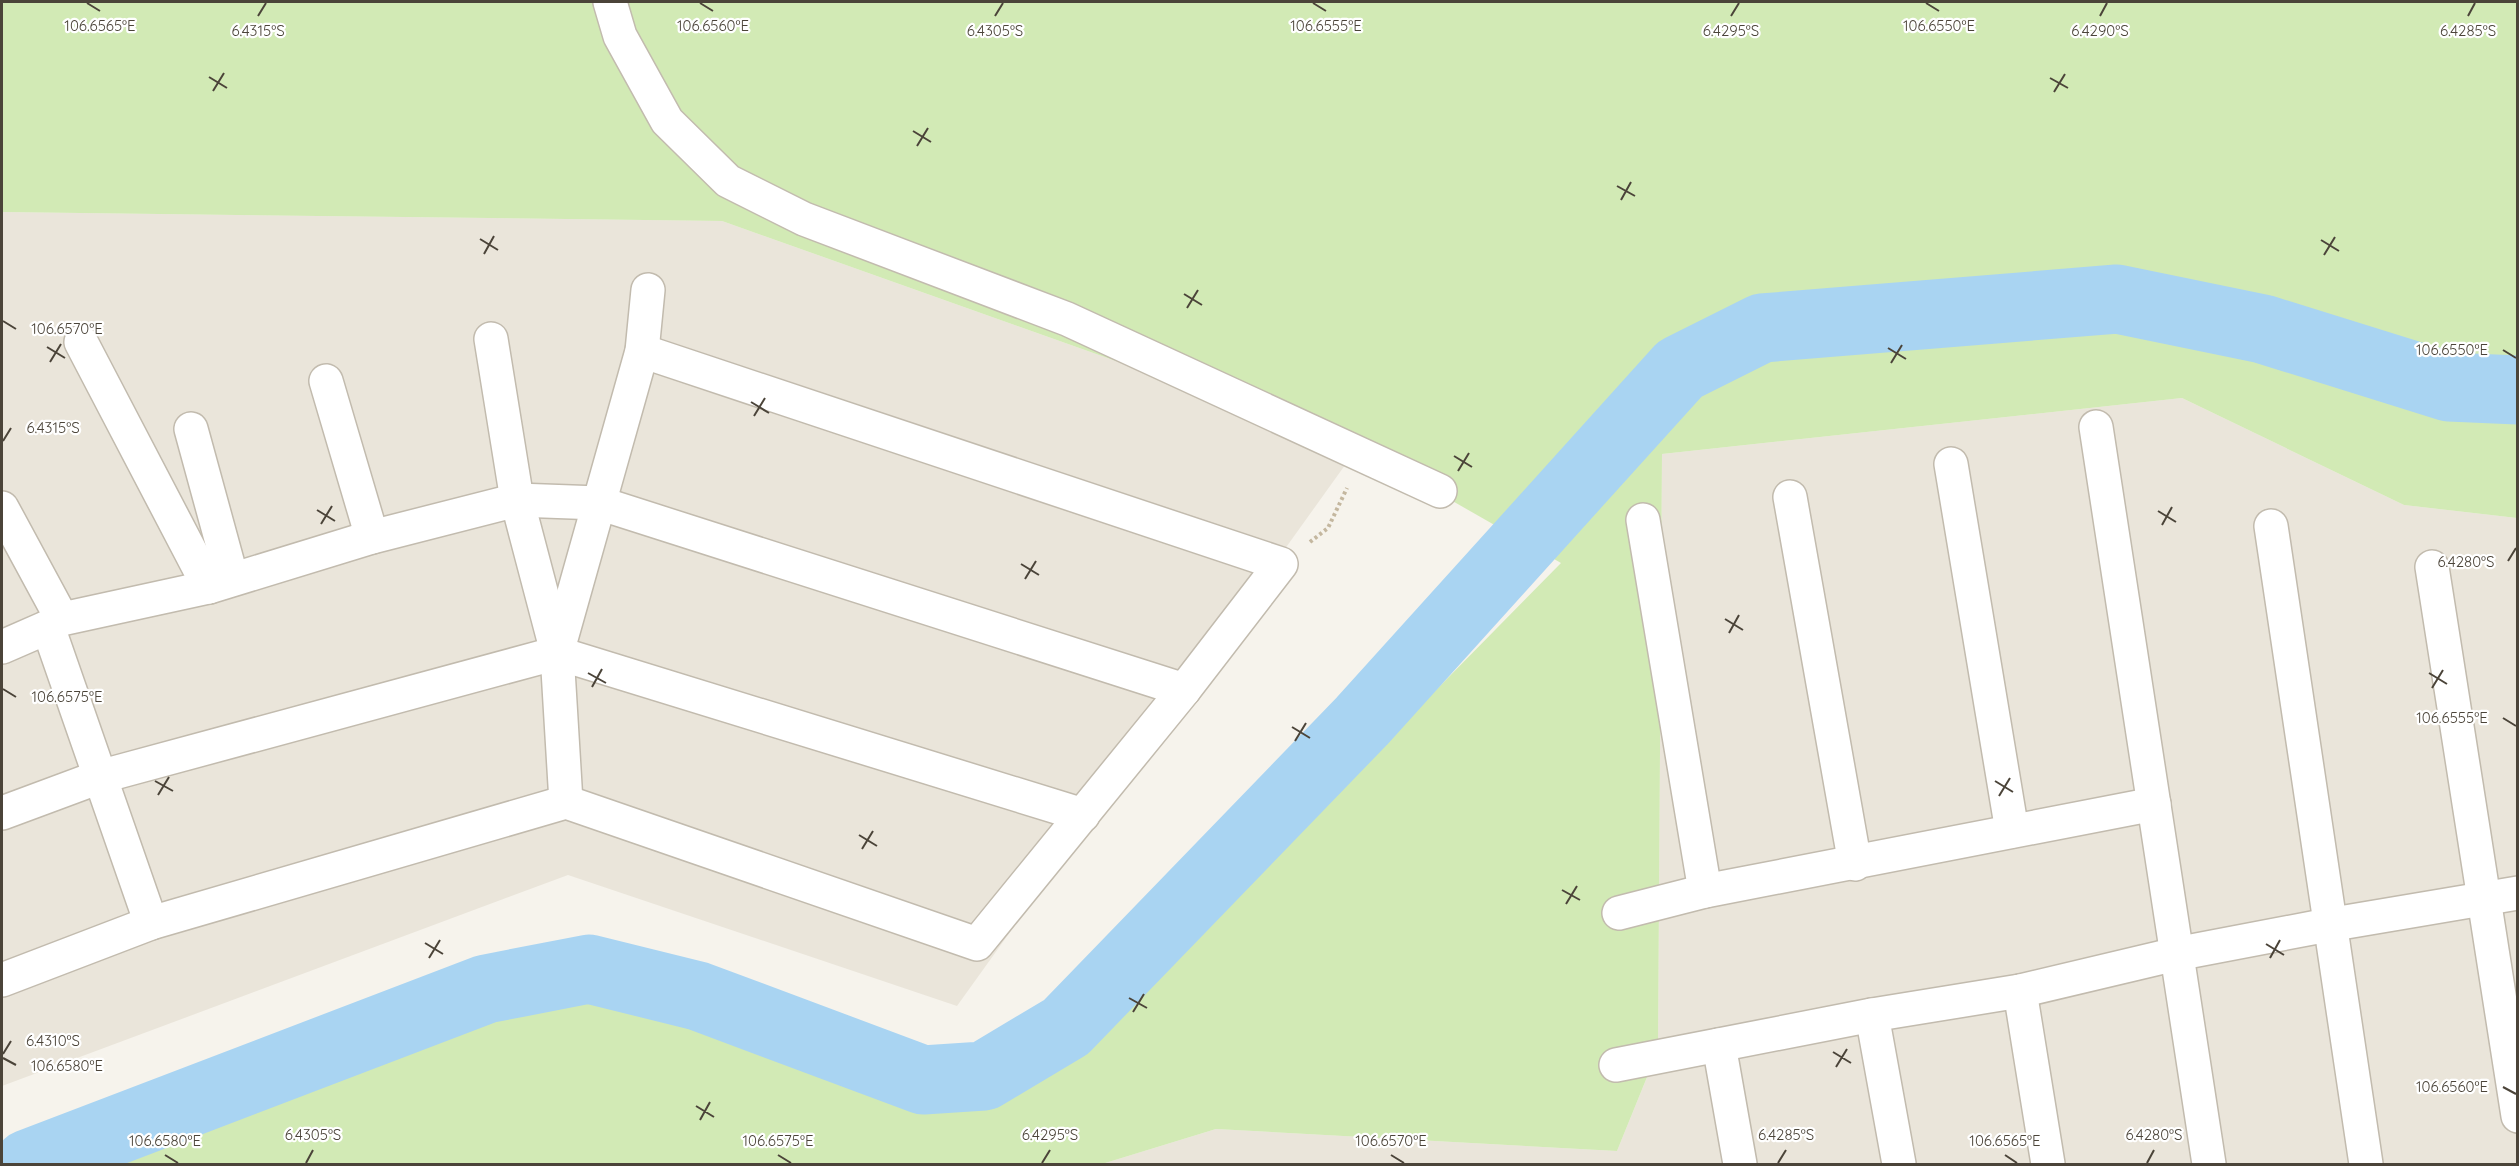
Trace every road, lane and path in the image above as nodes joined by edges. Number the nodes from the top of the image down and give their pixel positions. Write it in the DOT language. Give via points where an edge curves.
graph roads {
  1 [pos="610,2"];
  2 [pos="648,290"];
  3 [pos="491,339"];
  4 [pos="81,342"];
  5 [pos="642,351"];
  6 [pos="326,381"];
  7 [pos="2096,427"];
  8 [pos="191,429"];
  9 [pos="1362,455"];
  10 [pos="1951,464"];
  11 [pos="1440,491"];
  12 [pos="1790,497"];
  13 [pos="517,500"];
  14 [pos="599,503"];
  15 [pos="2,508"];
  16 [pos="1643,520"];
  17 [pos="2271,526"];
  18 [pos="372,537"];
  19 [pos="1281,564"];
  20 [pos="2432,567"];
  21 [pos="220,583"];
  22 [pos="55,623"];
  23 [pos="2,647"];
  24 [pos="557,653"];
  25 [pos="1184,690"];
  26 [pos="99,777"];
  27 [pos="566,802"];
  28 [pos="2154,804"];
  29 [pos="2,813"];
  30 [pos="1083,815"];
  31 [pos="2012,831"];
  32 [pos="1855,864"];
  33 [pos="1705,891"];
  34 [pos="2517,893"];
  35 [pos="2484,899"];
  36 [pos="1619,913"];
  37 [pos="151,923"];
  38 [pos="2328,925"];
  39 [pos="2176,954"];
  40 [pos="2,980"];
  41 [pos="2020,991"];
  42 [pos="1872,1015"];
  43 [pos="1719,1045"];
  44 [pos="1616,1065"];
  45 [pos="2517,1116"];
  46 [pos="1740,1164"];
  47 [pos="1899,1164"];
  48 [pos="2048,1164"];
  49 [pos="2209,1164"];
  50 [pos="2366,1164"];
  1 -- 9 [label="street" via="620,36 667,121 729,181 804,219 1067,319"];
  2 -- 5 [label="street"];
  3 -- 13 [label="street"];
  4 -- 21 [label="street"];
  5 -- 14 [label="street"];
  5 -- 19 [label="street"];
  6 -- 18 [label="street"];
  7 -- 28 [label="street"];
  8 -- 21 [label="street"];
  9 -- 11 [label="street"];
  9 -- 19 [label="path" via="1329,528"];
  10 -- 31 [label="street"];
  12 -- 32 [label="street"];
  13 -- 14 [label="street"];
  13 -- 18 [label="street"];
  13 -- 24 [label="street"];
  14 -- 24 [label="street"];
  14 -- 25 [label="street"];
  15 -- 22 [label="street"];
  16 -- 33 [label="street"];
  17 -- 38 [label="street"];
  18 -- 21 [label="street"];
  19 -- 25 [label="street"];
  20 -- 35 [label="street"];
  21 -- 22 [label="street"];
  22 -- 23 [label="street"];
  22 -- 26 [label="street"];
  24 -- 26 [label="street"];
  24 -- 27 [label="street"];
  24 -- 30 [label="street"];
  25 -- 30 [label="street"];
  26 -- 29 [label="street"];
  26 -- 37 [label="street"];
  27 -- 30 [label="street" via="977,944"];
  27 -- 37 [label="street"];
  28 -- 31 [label="street"];
  28 -- 39 [label="street"];
  31 -- 32 [label="street"];
  32 -- 33 [label="street"];
  33 -- 36 [label="street"];
  34 -- 35 [label="street"];
  35 -- 38 [label="street"];
  35 -- 45 [label="street"];
  37 -- 40 [label="street"];
  38 -- 39 [label="street"];
  38 -- 50 [label="street"];
  39 -- 41 [label="street"];
  39 -- 49 [label="street"];
  41 -- 42 [label="street"];
  41 -- 48 [label="street"];
  42 -- 43 [label="street"];
  42 -- 47 [label="street"];
  43 -- 44 [label="street"];
  43 -- 46 [label="street"];
}
